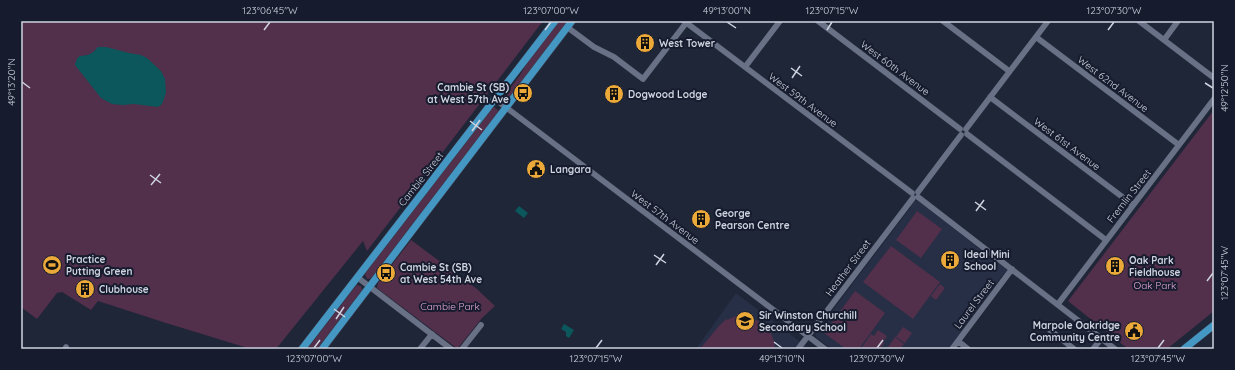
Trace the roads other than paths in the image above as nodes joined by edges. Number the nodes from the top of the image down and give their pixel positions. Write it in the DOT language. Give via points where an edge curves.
graph roads {
  1 [pos="555,21"];
  2 [pos="780,21"];
  3 [pos="818,21"];
  4 [pos="943,21"];
  5 [pos="1048,21"];
  6 [pos="1139,21"];
  7 [pos="1178,21"];
  8 [pos="685,22"];
  9 [pos="569,24"];
  10 [pos="1036,37"];
  11 [pos="1164,40"];
  12 [pos="745,67"];
  13 [pos="1009,71"];
  14 [pos="1214,78"];
  15 [pos="990,97"];
  16 [pos="495,99"];
  17 [pos="1214,99"];
  18 [pos="506,108"];
  19 [pos="963,132"];
  20 [pos="1179,146"];
  21 [pos="915,195"];
  22 [pos="1133,205"];
  23 [pos="1106,240"];
  24 [pos="1012,269"];
  25 [pos="357,277"];
  26 [pos="369,287"];
  27 [pos="1058,304"];
  28 [pos="481,325"];
  29 [pos="1214,325"];
  30 [pos="1050,330"];
  31 [pos="432,334"];
  32 [pos="808,336"];
  33 [pos="1102,338"];
  34 [pos="958,341"];
  35 [pos="302,349"];
  36 [pos="322,349"];
  37 [pos="420,349"];
  38 [pos="451,349"];
  39 [pos="462,349"];
  40 [pos="798,349"];
  41 [pos="825,349"];
  42 [pos="952,349"];
  43 [pos="968,349"];
  44 [pos="1074,349"];
  45 [pos="1093,349"];
  46 [pos="1115,349"];
  47 [pos="1184,349"];
  1 -- 16 [label="main road, Cambie Street"];
  2 -- 12 [label="street"];
  3 -- 19 [label="street, West 60th Avenue"];
  4 -- 13 [label="street"];
  5 -- 10 [label="street, Heather Street"];
  6 -- 11 [label="street"];
  7 -- 11 [label="street"];
  8 -- 9 [label="street" via="643,79 614,57 594,47"];
  8 -- 12 [label="street, West 59th Avenue"];
  9 -- 18 [label="main road"];
  10 -- 13 [label="street, Heather Street"];
  10 -- 20 [label="street, West 62nd Avenue"];
  11 -- 14 [label="street"];
  12 -- 21 [label="street, West 59th Avenue"];
  13 -- 15 [label="street, Heather Street"];
  15 -- 19 [label="street, Heather Street"];
  15 -- 22 [label="street, West 61st Avenue"];
  16 -- 18 [label="street, West 57th Avenue"];
  16 -- 25 [label="main road, Cambie Street"];
  17 -- 20 [label="street, Fremlin Street"];
  18 -- 26 [label="main road"];
  18 -- 32 [label="street, West 57th Avenue"];
  19 -- 21 [label="street, Heather Street"];
  19 -- 23 [label="street, West 60th Avenue"];
  20 -- 22 [label="street, Fremlin Street"];
  21 -- 24 [label="street, West 59th Avenue"];
  21 -- 32 [label="street, Heather Street"];
  22 -- 23 [label="street, Fremlin Street"];
  23 -- 27 [label="street, Fremlin Street"];
  24 -- 27 [label="street, West 59th Avenue"];
  24 -- 34 [label="street, Laurel Street"];
  25 -- 26 [label="street"];
  25 -- 35 [label="main road, Cambie Street"];
  26 -- 31 [label="street"];
  26 -- 36 [label="main road"];
  27 -- 33 [label="street, West 59th Avenue"];
  28 -- 39 [label="street"];
  29 -- 47 [label="main road"];
  30 -- 44 [label="street"];
  31 -- 37 [label="street"];
  31 -- 38 [label="street"];
  32 -- 40 [label="street, Heather Street"];
  32 -- 41 [label="street, West 57th Avenue"];
  33 -- 45 [label="street"];
  33 -- 46 [label="street, West 59th Avenue"];
  34 -- 42 [label="street, Laurel Street"];
  34 -- 43 [label="street"];
}
